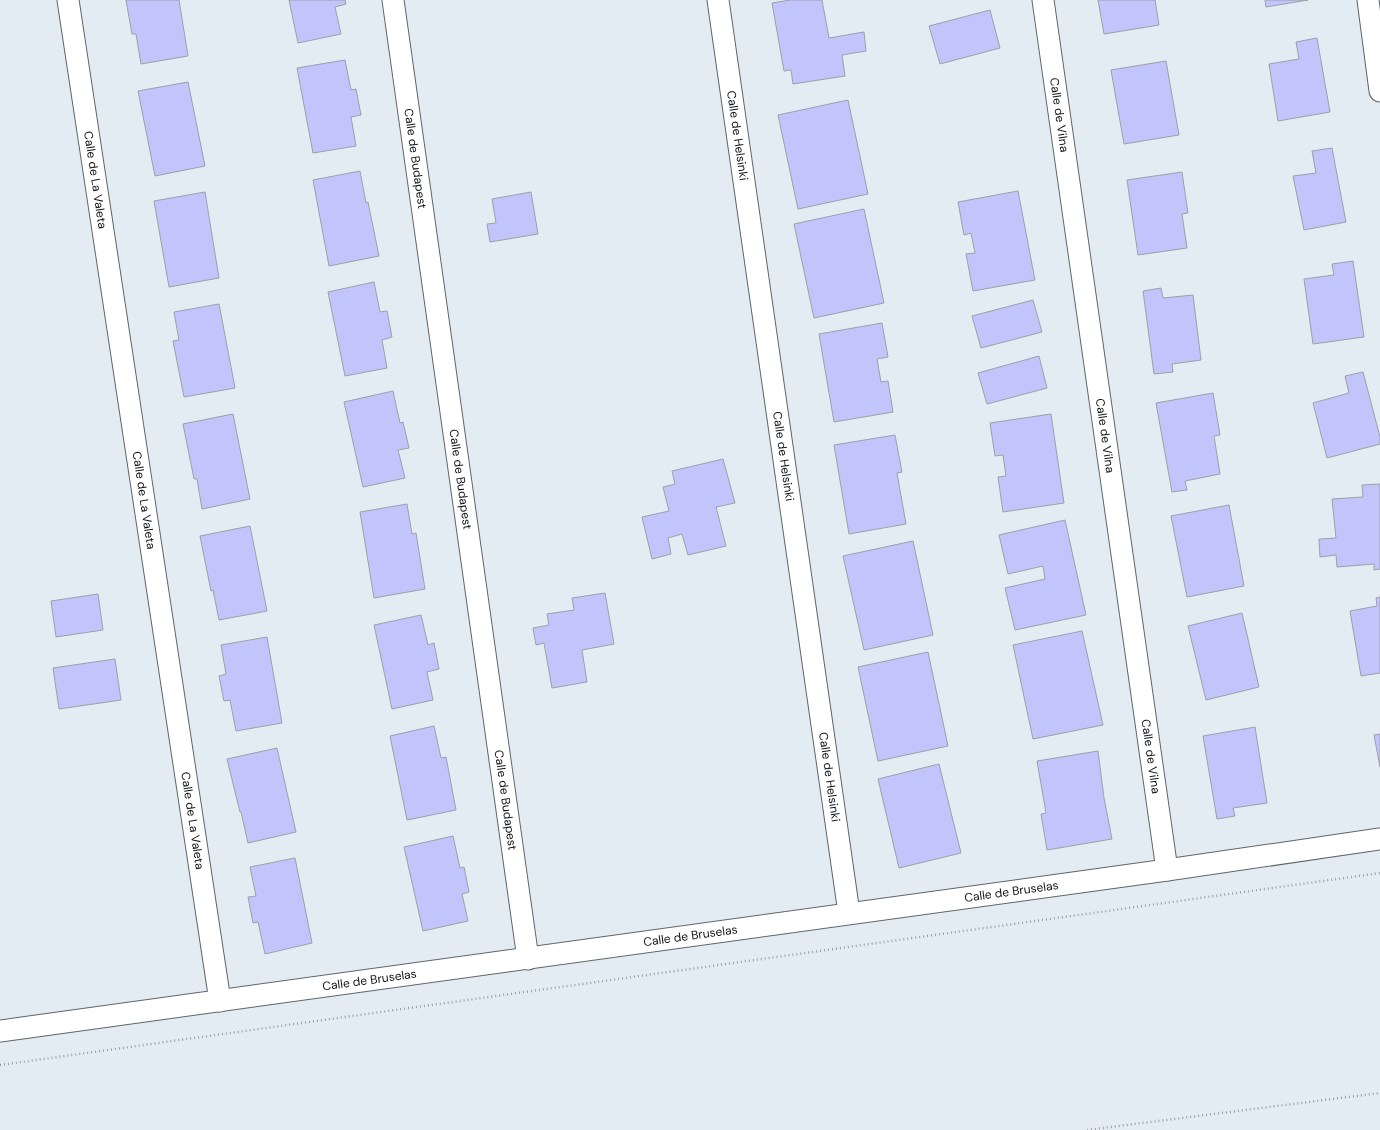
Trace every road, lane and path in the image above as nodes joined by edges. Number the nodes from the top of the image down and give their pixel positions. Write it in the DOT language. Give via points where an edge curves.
graph roads {
  1 [pos="68,0"];
  2 [pos="393,0"];
  3 [pos="718,0"];
  4 [pos="1043,0"];
  5 [pos="1368,0"];
  6 [pos="1380,91"];
  7 [pos="1380,839"];
  8 [pos="1167,870"];
  9 [pos="1380,873"];
  10 [pos="849,913"];
  11 [pos="528,959"];
  12 [pos="220,1001"];
  13 [pos="0,1031"];
  14 [pos="0,1065"];
  15 [pos="1380,1093"];
  16 [pos="1087,1130"];
  1 -- 12 [label="street, Calle de La Valeta"];
  2 -- 11 [label="street, Calle de Budapest"];
  3 -- 10 [label="street, Calle de Helsinki"];
  4 -- 8 [label="street, Calle de Vilna"];
  5 -- 6 [label="street"];
  7 -- 8 [label="street, Calle de Bruselas"];
  8 -- 10 [label="street, Calle de Bruselas"];
  9 -- 14 [label="path"];
  10 -- 11 [label="street, Calle de Bruselas"];
  11 -- 12 [label="street, Calle de Bruselas"];
  12 -- 13 [label="street, Calle de Bruselas"];
  15 -- 16 [label="path"];
}
